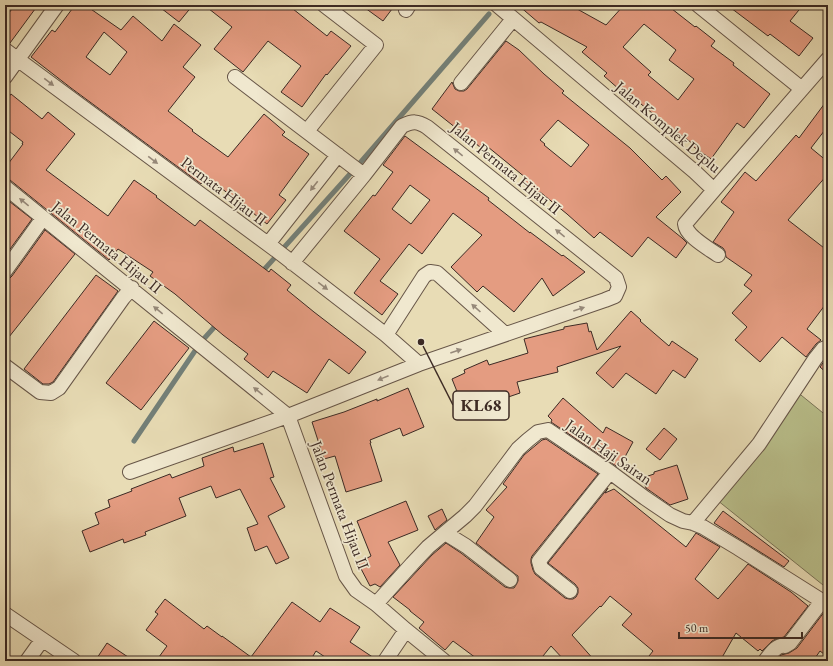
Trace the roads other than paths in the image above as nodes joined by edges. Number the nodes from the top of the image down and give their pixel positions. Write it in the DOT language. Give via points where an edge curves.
graph roads {
  1 [pos="57,5"];
  2 [pos="324,5"];
  3 [pos="698,5"];
  4 [pos="501,6"];
  5 [pos="513,19"];
  6 [pos="5,50"];
  7 [pos="18,59"];
  8 [pos="828,59"];
  9 [pos="235,76"];
  10 [pos="5,77"];
  11 [pos="461,83"];
  12 [pos="802,90"];
  13 [pos="307,131"];
  14 [pos="338,155"];
  15 [pos="364,175"];
  16 [pos="5,187"];
  17 [pos="714,190"];
  18 [pos="43,218"];
  19 [pos="268,244"];
  20 [pos="718,255"];
  21 [pos="292,263"];
  22 [pos="5,271"];
  23 [pos="132,288"];
  24 [pos="386,334"];
  25 [pos="505,334"];
  26 [pos="828,347"];
  27 [pos="419,364"];
  28 [pos="5,366"];
  29 [pos="288,416"];
  30 [pos="130,472"];
  31 [pos="610,472"];
  32 [pos="693,523"];
  33 [pos="445,533"];
  34 [pos="510,580"];
  35 [pos="570,592"];
  36 [pos="376,604"];
  37 [pos="5,614"];
  38 [pos="406,630"];
  39 [pos="42,640"];
  40 [pos="27,661"];
  41 [pos="74,661"];
  42 [pos="385,661"];
  43 [pos="444,661"];
  44 [pos="765,661"];
  1 -- 7 [label="street"];
  2 -- 13 [label="street" via="376,45"];
  3 -- 12 [label="street"];
  4 -- 5 [label="street, Jalan Komplek Deplu"];
  5 -- 11 [label="street"];
  5 -- 17 [label="street, Jalan Komplek Deplu"];
  6 -- 7 [label="street, Permata Hijau II"];
  7 -- 10 [label="street"];
  7 -- 19 [label="street, Permata Hijau II, one-way"];
  8 -- 12 [label="street, Jalan Komplek Deplu"];
  9 -- 13 [label="street"];
  12 -- 17 [label="street, Jalan Komplek Deplu"];
  13 -- 14 [label="street"];
  14 -- 15 [label="street"];
  14 -- 19 [label="street, one-way"];
  15 -- 21 [label="street, Jalan Permata Hijau II"];
  25 -- 15 [label="street, Jalan Permata Hijau II, one-way" via="615,296 619,287 616,278 419,122 410,122 402,126"];
  18 -- 16 [label="street, Jalan Permata Hijau II, one-way"];
  17 -- 20 [label="street" via="685,224 685,228"];
  18 -- 22 [label="street"];
  18 -- 23 [label="street, Jalan Permata Hijau II"];
  19 -- 21 [label="street, Permata Hijau II"];
  21 -- 24 [label="street, Permata Hijau II, one-way"];
  23 -- 28 [label="street" via="59,388 51,394 40,392"];
  29 -- 23 [label="street, Jalan Permata Hijau II, one-way"];
  25 -- 24 [label="street, one-way" via="437,273 430,272 424,276"];
  24 -- 27 [label="street, Permata Hijau II"];
  27 -- 25 [label="street, Jalan Permata Hijau II, one-way"];
  26 -- 32 [label="street" via="815,359 758,444"];
  27 -- 29 [label="street, Jalan Permata Hijau II, one-way"];
  29 -- 30 [label="street, Jalan Permata Hijau II"];
  29 -- 36 [label="street, Jalan Permata Hijau II" via="346,576 356,590"];
  31 -- 32 [label="street, Jalan Haji Sairan" via="670,515"];
  31 -- 33 [label="street, Jalan Haji Sairan" via="548,430 538,432 518,449 475,506"];
  31 -- 35 [label="street" via="539,561 541,568"];
  32 -- 44 [label="street, Jalan Haji Sairan" via="822,601 790,643 778,647"];
  33 -- 34 [label="street"];
  33 -- 36 [label="street, Jalan Haji Sairan" via="428,547"];
  36 -- 38 [label="street, Jalan Permata Hijau II"];
  37 -- 39 [label="street"];
  38 -- 42 [label="street"];
  38 -- 43 [label="street, Jalan Permata Hijau II"];
  39 -- 40 [label="street"];
  39 -- 41 [label="street"];
}
